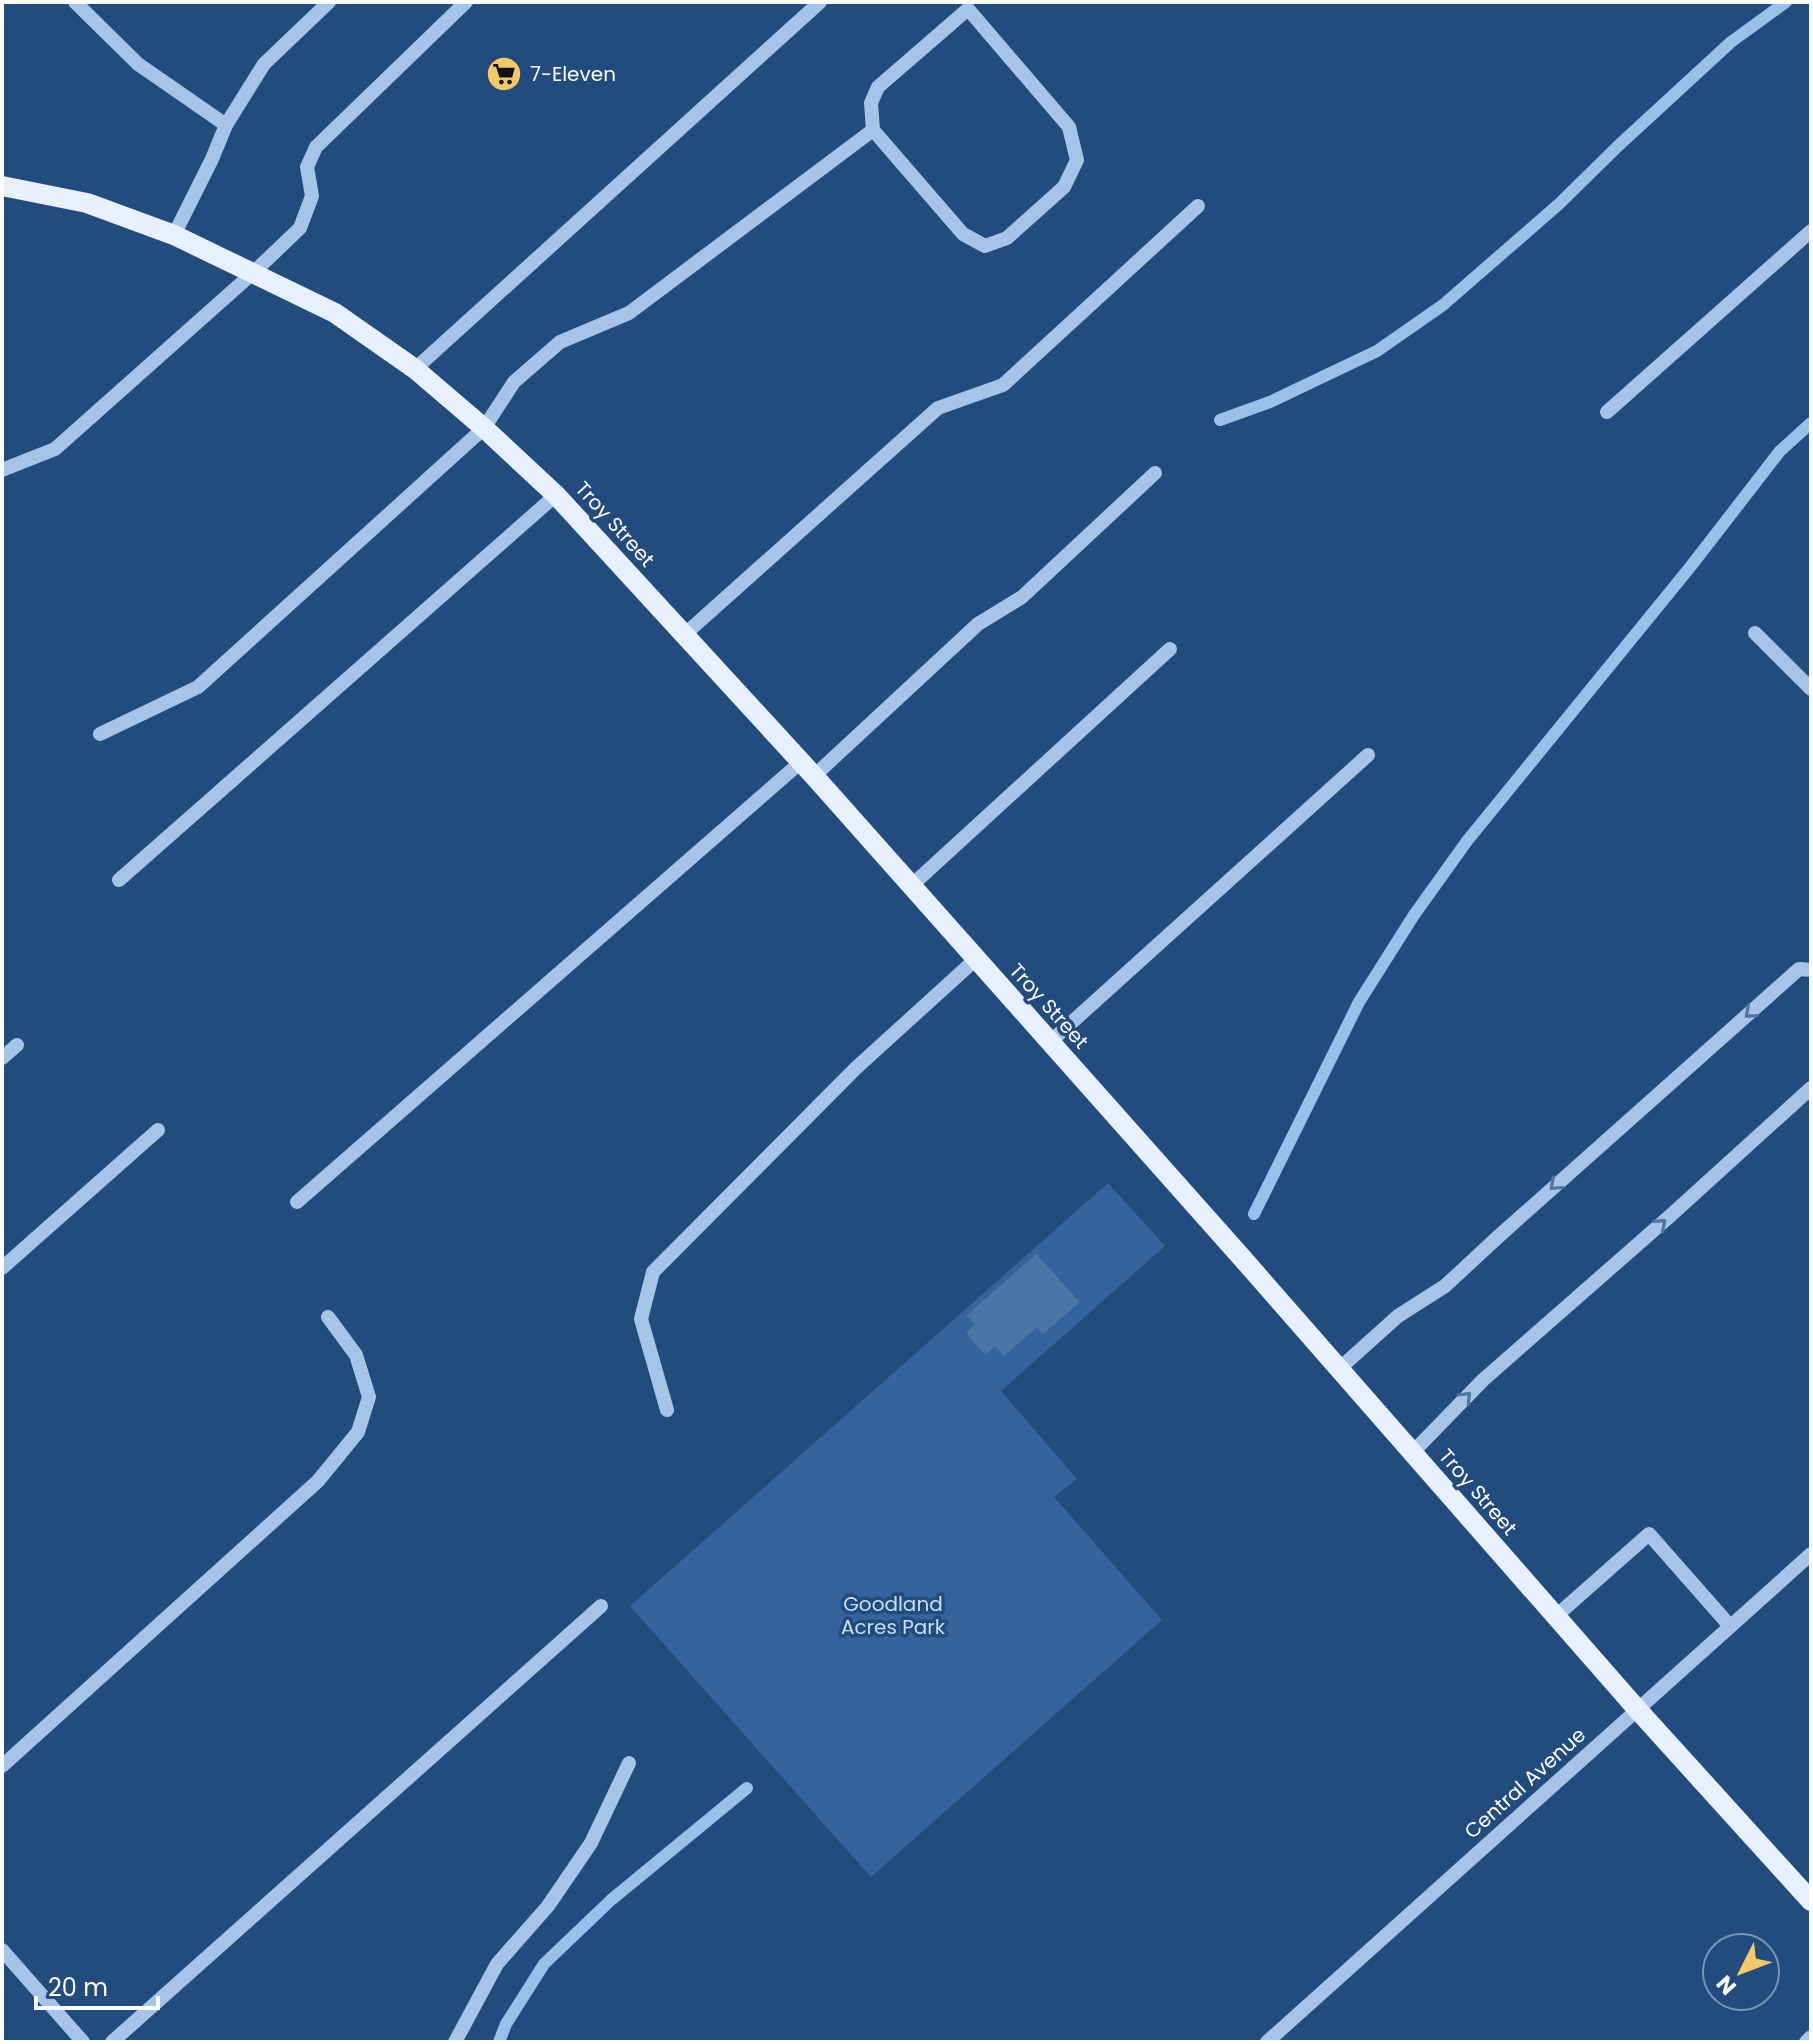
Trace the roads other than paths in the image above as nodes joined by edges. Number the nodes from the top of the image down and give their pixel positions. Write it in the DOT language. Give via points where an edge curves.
graph roads {
  1 [pos="75,2"];
  2 [pos="329,2"];
  3 [pos="466,2"];
  4 [pos="820,2"];
  5 [pos="226,125"];
  6 [pos="873,130"];
  7 [pos="2,186"];
  8 [pos="1198,206"];
  9 [pos="1811,231"];
  10 [pos="174,235"];
  11 [pos="254,272"];
  12 [pos="415,369"];
  13 [pos="1607,412"];
  14 [pos="484,428"];
  15 [pos="2,470"];
  16 [pos="1155,473"];
  17 [pos="556,495"];
  18 [pos="1755,633"];
  19 [pos="684,635"];
  20 [pos="1170,649"];
  21 [pos="1811,689"];
  22 [pos="100,734"];
  23 [pos="1368,755"];
  24 [pos="808,769"];
  25 [pos="119,880"];
  26 [pos="911,886"];
  27 [pos="976,959"];
  28 [pos="1811,970"];
  29 [pos="1050,1042"];
  30 [pos="17,1045"];
  31 [pos="2,1058"];
  32 [pos="1811,1088"];
  33 [pos="158,1130"];
  34 [pos="297,1202"];
  35 [pos="2,1268"];
  36 [pos="328,1317"];
  37 [pos="1339,1369"];
  38 [pos="667,1410"];
  39 [pos="1412,1453"];
  40 [pos="1811,1554"];
  41 [pos="601,1606"];
  42 [pos="1555,1617"];
  43 [pos="1730,1626"];
  44 [pos="1637,1709"];
  45 [pos="629,1763"];
  46 [pos="2,1766"];
  47 [pos="1811,1901"];
  48 [pos="2,1950"];
  49 [pos="1811,2037"];
  50 [pos="83,2042"];
  51 [pos="112,2042"];
  52 [pos="455,2042"];
  53 [pos="1267,2042"];
  54 [pos="1806,2042"];
  1 -- 5 [label="street" via="138,64"];
  2 -- 5 [label="street" via="264,64"];
  3 -- 11 [label="street" via="316,147 307,167 312,196 300,228"];
  4 -- 12 [label="street"];
  5 -- 10 [label="street"];
  6 -- 6 [label="street" via="871,103 878,87 968,9 1069,127 1077,160 1064,187 1007,238 985,246 963,234"];
  6 -- 14 [label="street" via="629,313 560,342 514,382"];
  7 -- 10 [label="main road, Troy Street" via="87,203"];
  8 -- 19 [label="street" via="1003,385 938,408"];
  9 -- 13 [label="street"];
  10 -- 11 [label="main road, Troy Street"];
  11 -- 12 [label="main road, Troy Street" via="335,313"];
  11 -- 15 [label="street" via="55,449"];
  12 -- 14 [label="main road, Troy Street"];
  14 -- 17 [label="main road, Troy Street"];
  14 -- 22 [label="street" via="198,687"];
  16 -- 24 [label="street" via="1022,597 978,624"];
  17 -- 19 [label="main road, Troy Street"];
  17 -- 25 [label="street"];
  18 -- 21 [label="street"];
  19 -- 24 [label="main road, Troy Street"];
  20 -- 26 [label="street"];
  23 -- 29 [label="street"];
  24 -- 26 [label="main road, Troy Street"];
  24 -- 34 [label="street"];
  26 -- 27 [label="main road, Troy Street"];
  27 -- 29 [label="main road, Troy Street"];
  27 -- 38 [label="street" via="856,1068 653,1272 641,1319"];
  28 -- 37 [label="street, one-way" via="1799,969 1445,1286 1398,1316"];
  29 -- 37 [label="main road, Troy Street"];
  30 -- 31 [label="street"];
  39 -- 32 [label="street, one-way" via="1483,1380"];
  33 -- 35 [label="street"];
  36 -- 46 [label="street" via="356,1355 369,1397 358,1432 318,1481"];
  37 -- 39 [label="main road, Troy Street"];
  39 -- 42 [label="main road, Troy Street"];
  40 -- 43 [label="street, Central Avenue"];
  41 -- 51 [label="street"];
  42 -- 43 [label="street" via="1649,1534"];
  42 -- 44 [label="main road, Troy Street"];
  43 -- 44 [label="street, Central Avenue"];
  44 -- 47 [label="main road, Troy Street"];
  44 -- 53 [label="street, Central Avenue"];
  45 -- 52 [label="street" via="591,1843 548,1906 497,1964"];
  48 -- 50 [label="street"];
  49 -- 54 [label="street"];
}
